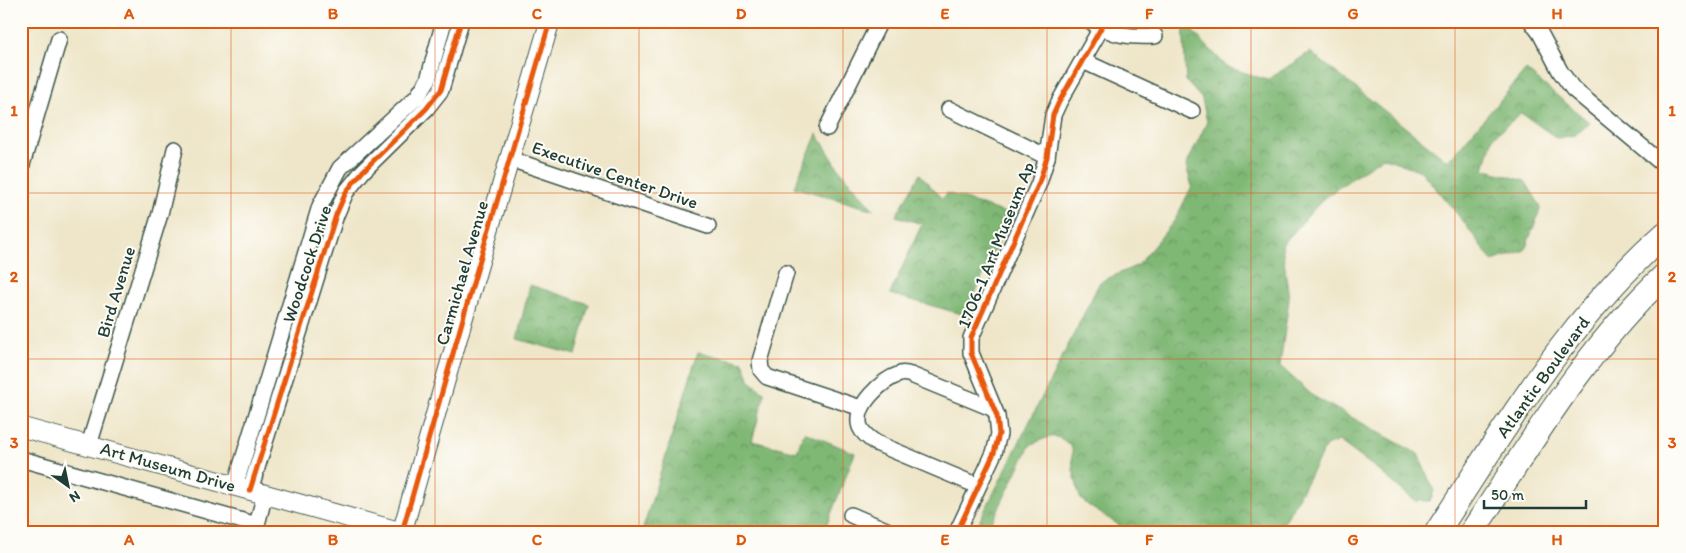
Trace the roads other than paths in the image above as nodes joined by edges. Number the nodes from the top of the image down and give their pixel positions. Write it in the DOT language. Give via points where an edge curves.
graph roads {
  1 [pos="444,21"];
  2 [pos="461,21"];
  3 [pos="550,21"];
  4 [pos="880,21"];
  5 [pos="1531,21"];
  6 [pos="1096,25"];
  7 [pos="1155,36"];
  8 [pos="59,39"];
  9 [pos="1083,61"];
  10 [pos="948,108"];
  11 [pos="1192,111"];
  12 [pos="827,128"];
  13 [pos="175,149"];
  14 [pos="1047,157"];
  15 [pos="510,159"];
  16 [pos="1665,166"];
  17 [pos="21,168"];
  18 [pos="708,226"];
  19 [pos="1665,234"];
  20 [pos="786,274"];
  21 [pos="1665,275"];
  22 [pos="861,408"];
  23 [pos="994,409"];
  24 [pos="22,430"];
  25 [pos="89,445"];
  26 [pos="21,459"];
  27 [pos="978,486"];
  28 [pos="250,490"];
  29 [pos="851,515"];
  30 [pos="256,528"];
  31 [pos="401,532"];
  32 [pos="891,532"];
  33 [pos="957,532"];
  34 [pos="1437,532"];
  35 [pos="1472,532"];
  1 -- 28 [label="street, Woodcock Drive" via="428,80 417,97 340,168 320,206"];
  2 -- 28 [label="street, Woodcock Drive" via="441,90 346,192"];
  3 -- 15 [label="street, Carmichael Avenue"];
  4 -- 12 [label="street"];
  5 -- 16 [label="street" via="1573,89"];
  6 -- 7 [label="street" via="1129,37"];
  6 -- 9 [label="street, 1706-1 Art Museum Ap"];
  8 -- 17 [label="street"];
  9 -- 11 [label="street"];
  9 -- 14 [label="street, 1706-1 Art Museum Ap" via="1054,116"];
  10 -- 14 [label="street"];
  13 -- 25 [label="street, Bird Avenue" via="160,214"];
  14 -- 23 [label="street, 1706-1 Art Museum Ap" via="1028,210 971,338 971,353"];
  15 -- 18 [label="street, Executive Center Drive"];
  15 -- 31 [label="street, Carmichael Avenue"];
  19 -- 34 [label="main road, Atlantic Boulevard" via="1621,276 1566,340"];
  20 -- 22 [label="street" via="760,361 761,370 767,377"];
  21 -- 35 [label="main road, Atlantic Boulevard" via="1614,327 1590,358"];
  22 -- 23 [label="street" via="879,387 901,374 911,375"];
  22 -- 27 [label="street" via="860,428 868,438"];
  23 -- 27 [label="street, 1706-1 Art Museum Ap" via="998,416 999,434"];
  24 -- 25 [label="street, Art Museum Drive"];
  25 -- 28 [label="street, Art Museum Drive"];
  26 -- 30 [label="street"];
  27 -- 33 [label="street, 1706-1 Art Museum Ap"];
  28 -- 30 [label="street"];
  28 -- 31 [label="street, Art Museum Drive"];
  29 -- 32 [label="street"];
}
